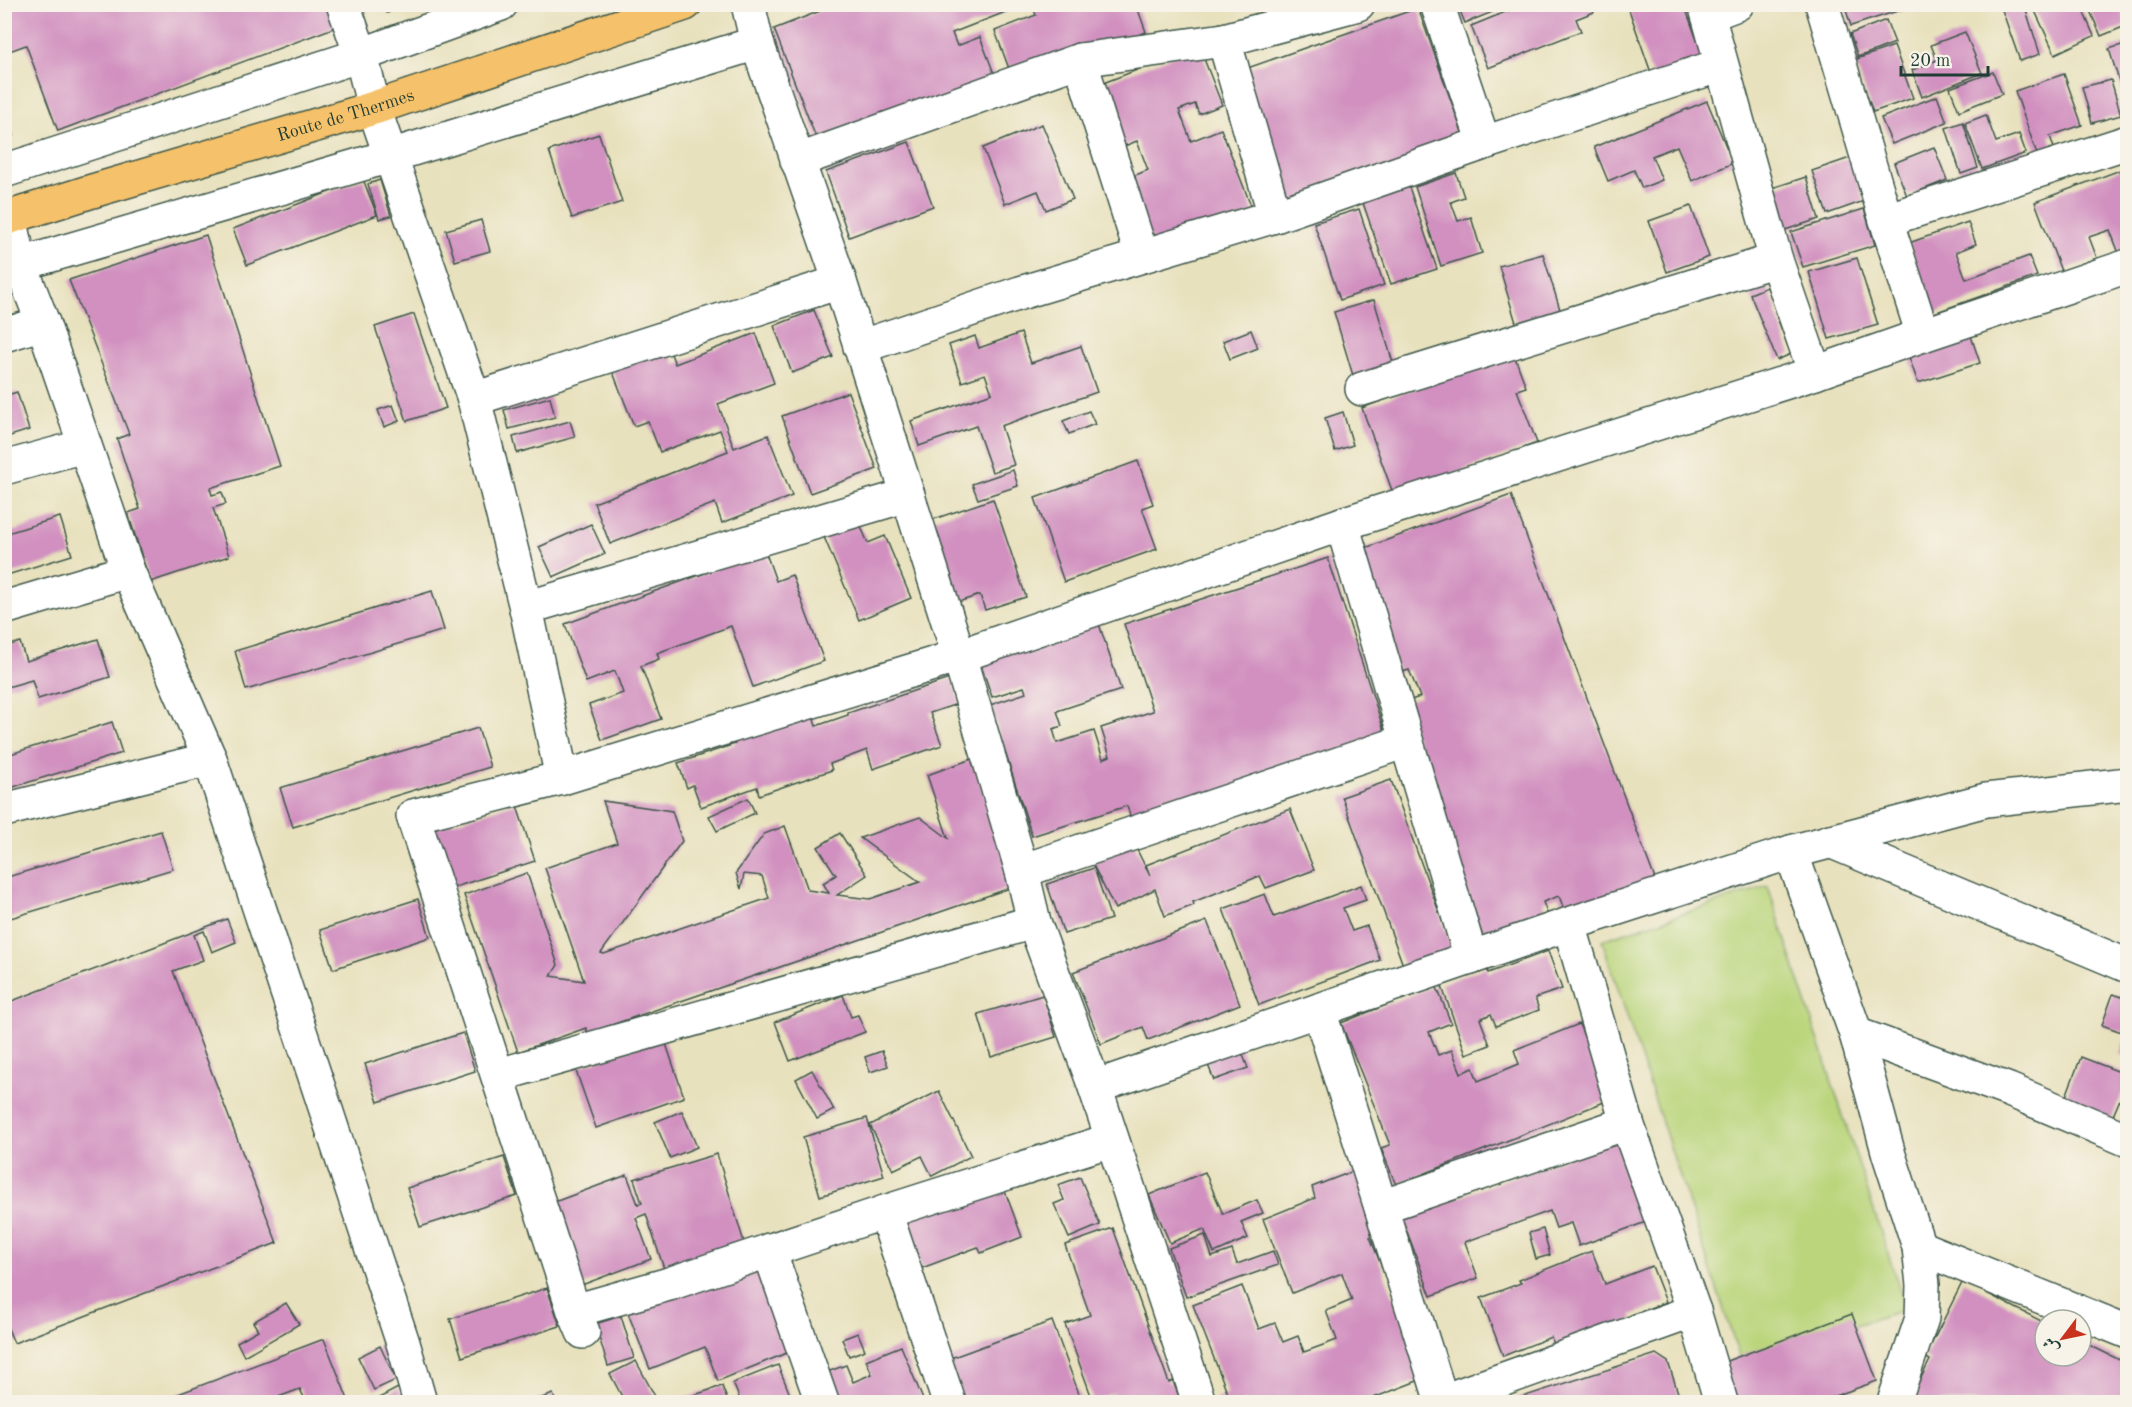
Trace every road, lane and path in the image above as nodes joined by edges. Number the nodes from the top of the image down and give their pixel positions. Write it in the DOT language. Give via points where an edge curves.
graph roads {
  1 [pos="343,4"];
  2 [pos="501,4"];
  3 [pos="685,4"];
  4 [pos="748,4"];
  5 [pos="1358,4"];
  6 [pos="1437,4"];
  7 [pos="1822,4"];
  8 [pos="1716,8"];
  9 [pos="1224,40"];
  10 [pos="757,43"];
  11 [pos="361,55"];
  12 [pos="1080,60"];
  13 [pos="1721,65"];
  14 [pos="374,108"];
  15 [pos="2127,142"];
  16 [pos="1484,143"];
  17 [pos="390,156"];
  18 [pos="797,161"];
  19 [pos="4,171"];
  20 [pos="1275,216"];
  21 [pos="7,218"];
  22 [pos="1886,220"];
  23 [pos="1142,256"];
  24 [pos="1776,260"];
  25 [pos="12,266"];
  26 [pos="2127,266"];
  27 [pos="840,282"];
  28 [pos="43,323"];
  29 [pos="4,335"];
  30 [pos="1923,335"];
  31 [pos="860,347"];
  32 [pos="1815,374"];
  33 [pos="1362,389"];
  34 [pos="474,399"];
  35 [pos="84,446"];
  36 [pos="4,468"];
  37 [pos="908,495"];
  38 [pos="1342,524"];
  39 [pos="128,571"];
  40 [pos="4,608"];
  41 [pos="526,608"];
  42 [pos="959,656"];
  43 [pos="1406,741"];
  44 [pos="210,759"];
  45 [pos="562,778"];
  46 [pos="2127,784"];
  47 [pos="4,810"];
  48 [pos="1830,842"];
  49 [pos="1791,852"];
  50 [pos="1022,871"];
  51 [pos="1035,922"];
  52 [pos="1569,924"];
  53 [pos="1471,958"];
  54 [pos="2127,966"];
  55 [pos="1318,1010"];
  56 [pos="1856,1034"];
  57 [pos="499,1075"];
  58 [pos="1095,1087"];
  59 [pos="1627,1123"];
  60 [pos="1111,1140"];
  61 [pos="2127,1140"];
  62 [pos="1381,1207"];
  63 [pos="885,1212"];
  64 [pos="1919,1247"];
  65 [pos="769,1250"];
  66 [pos="1694,1311"];
  67 [pos="2127,1332"];
  68 [pos="420,1402"];
  69 [pos="822,1402"];
  70 [pos="949,1402"];
  71 [pos="1198,1402"];
  72 [pos="1441,1402"];
  73 [pos="1721,1402"];
  74 [pos="1894,1402"];
  1 -- 11 [label="street"];
  2 -- 11 [label="street"];
  3 -- 14 [label="main road, Route de Thermes"];
  4 -- 10 [label="street"];
  5 -- 9 [label="street"];
  6 -- 16 [label="street"];
  7 -- 22 [label="street"];
  8 -- 13 [label="street"];
  9 -- 12 [label="street"];
  9 -- 20 [label="street"];
  10 -- 17 [label="street"];
  10 -- 18 [label="street"];
  11 -- 14 [label="street"];
  11 -- 19 [label="street"];
  12 -- 18 [label="street"];
  12 -- 23 [label="street"];
  13 -- 16 [label="street"];
  13 -- 24 [label="street"];
  14 -- 17 [label="street"];
  14 -- 21 [label="main road, Route de Thermes"];
  15 -- 22 [label="street"];
  16 -- 20 [label="street"];
  17 -- 25 [label="street"];
  17 -- 34 [label="street"];
  18 -- 27 [label="street"];
  20 -- 23 [label="street"];
  21 -- 25 [label="street"];
  22 -- 30 [label="street"];
  23 -- 31 [label="street"];
  24 -- 32 [label="street"];
  24 -- 33 [label="street"];
  25 -- 28 [label="street"];
  26 -- 30 [label="street"];
  27 -- 31 [label="street"];
  27 -- 34 [label="street"];
  28 -- 29 [label="street"];
  28 -- 35 [label="street"];
  30 -- 32 [label="street"];
  31 -- 37 [label="street"];
  32 -- 38 [label="street"];
  34 -- 41 [label="street"];
  35 -- 36 [label="street"];
  35 -- 39 [label="street"];
  37 -- 41 [label="street"];
  37 -- 42 [label="street"];
  38 -- 42 [label="street"];
  38 -- 43 [label="street"];
  39 -- 40 [label="street"];
  39 -- 44 [label="street"];
  41 -- 45 [label="street"];
  42 -- 45 [label="street"];
  42 -- 50 [label="street"];
  43 -- 50 [label="street"];
  43 -- 53 [label="street"];
  44 -- 47 [label="street"];
  44 -- 68 [label="street"];
  45 -- 57 [label="street" via="414,816"];
  46 -- 48 [label="street" via="1986,800"];
  48 -- 49 [label="street"];
  48 -- 54 [label="street"];
  49 -- 52 [label="street"];
  49 -- 56 [label="street"];
  50 -- 51 [label="street"];
  51 -- 57 [label="street"];
  51 -- 58 [label="street"];
  52 -- 53 [label="street"];
  52 -- 59 [label="street"];
  53 -- 55 [label="street"];
  55 -- 58 [label="street"];
  55 -- 62 [label="street"];
  56 -- 61 [label="street" via="2008,1090"];
  56 -- 64 [label="street"];
  57 -- 65 [label="street" via="579,1322 669,1284"];
  58 -- 60 [label="street"];
  59 -- 62 [label="street"];
  59 -- 66 [label="street"];
  60 -- 63 [label="street"];
  60 -- 71 [label="street"];
  62 -- 72 [label="street"];
  63 -- 65 [label="street"];
  63 -- 70 [label="street"];
  64 -- 67 [label="street"];
  64 -- 74 [label="street" via="1922,1318"];
  65 -- 69 [label="street"];
  66 -- 72 [label="street"];
  66 -- 73 [label="street"];
}
